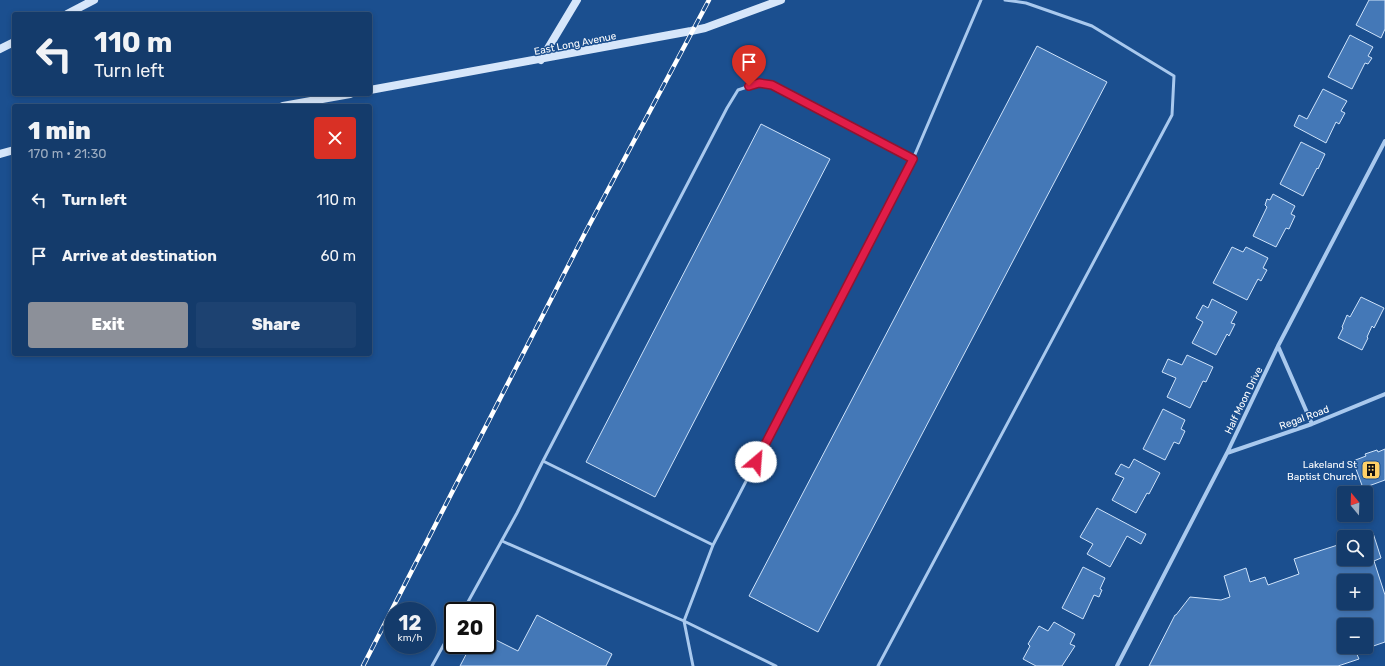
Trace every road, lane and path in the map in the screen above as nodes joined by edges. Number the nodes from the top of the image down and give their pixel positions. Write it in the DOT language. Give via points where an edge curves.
graph roads {
  1 [pos="94,0"];
  2 [pos="576,0"];
  3 [pos="780,0"];
  4 [pos="981,0"];
  5 [pos="1005,0"];
  6 [pos="71,12"];
  7 [pos="12,43"];
  8 [pos="0,49"];
  9 [pos="541,60"];
  10 [pos="372,90"];
  11 [pos="339,96"];
  12 [pos="294,104"];
  13 [pos="1385,141"];
  14 [pos="12,151"];
  15 [pos="0,154"];
  16 [pos="913,159"];
  17 [pos="1278,346"];
  18 [pos="1385,394"];
  19 [pos="1312,424"];
  20 [pos="1227,453"];
  21 [pos="543,461"];
  22 [pos="502,541"];
  23 [pos="713,545"];
  24 [pos="468,602"];
  25 [pos="684,621"];
  26 [pos="444,644"];
  27 [pos="432,666"];
  28 [pos="693,666"];
  29 [pos="776,666"];
  30 [pos="878,666"];
  31 [pos="1117,666"];
  1 -- 6 [label="main road"];
  2 -- 9 [label="main road"];
  3 -- 9 [label="main road, East Long Avenue" via="698,30"];
  4 -- 16 [label="lane"];
  5 -- 30 [label="lane" via="1026,3 1092,26 1174,76 1172,115"];
  7 -- 8 [label="main road"];
  9 -- 10 [label="main road, East Long Avenue"];
  11 -- 12 [label="main road"];
  13 -- 17 [label="street, Half Moon Drive"];
  14 -- 15 [label="main road"];
  16 -- 21 [label="lane" via="772,85 759,83 738,90"];
  16 -- 23 [label="lane"];
  17 -- 19 [label="street"];
  17 -- 20 [label="street, Half Moon Drive"];
  18 -- 19 [label="street, Regal Road"];
  19 -- 20 [label="street, Regal Road"];
  20 -- 31 [label="street, Half Moon Drive"];
  21 -- 22 [label="lane"];
  21 -- 23 [label="lane"];
  22 -- 24 [label="lane"];
  22 -- 25 [label="lane"];
  23 -- 25 [label="lane"];
  25 -- 28 [label="lane"];
  25 -- 29 [label="lane"];
  26 -- 27 [label="lane"];
}
